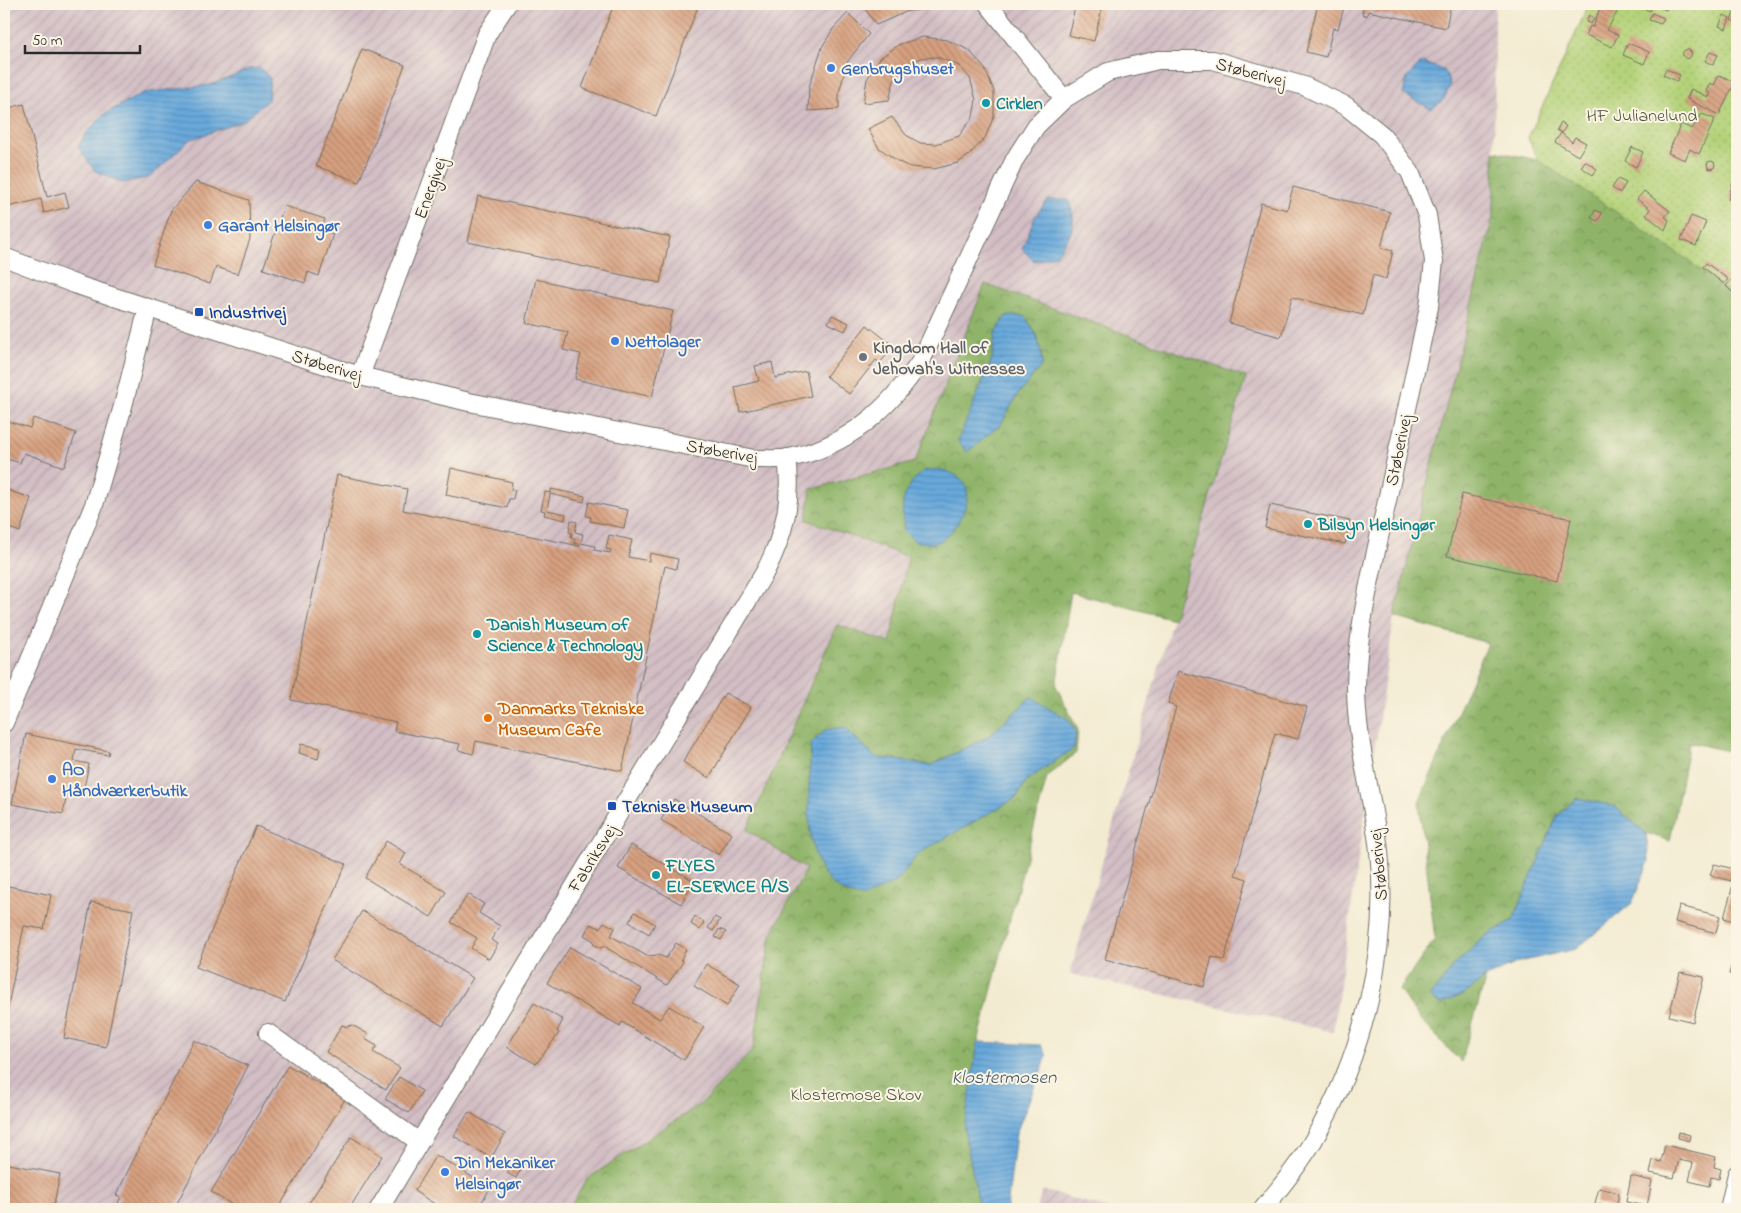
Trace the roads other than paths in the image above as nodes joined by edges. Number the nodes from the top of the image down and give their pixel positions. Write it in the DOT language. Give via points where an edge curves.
graph roads {
  1 [pos="507,4"];
  2 [pos="988,4"];
  3 [pos="1064,99"];
  4 [pos="4,257"];
  5 [pos="4,262"];
  6 [pos="28,267"];
  7 [pos="148,308"];
  8 [pos="360,376"];
  9 [pos="787,458"];
  10 [pos="4,723"];
  11 [pos="268,1033"];
  12 [pos="419,1142"];
  13 [pos="1737,1174"];
  14 [pos="379,1209"];
  15 [pos="1263,1209"];
  16 [pos="1729,1209"];
  1 -- 8 [label="street, Energivej" via="487,34"];
  2 -- 3 [label="street"];
  3 -- 9 [label="street, Støberivej" via="1036,126 1016,159 921,361 902,390 851,434 820,449"];
  3 -- 15 [label="street, Støberivej" via="1108,72 1158,60 1213,60 1304,86 1346,106 1382,135 1410,172 1427,215 1434,261 1429,308 1361,620 1356,688 1362,748 1380,851 1382,903 1378,963 1362,1027 1339,1090 1313,1142"];
  4 -- 6 [label="street, Støberivej"];
  5 -- 6 [label="street, Støberivej"];
  6 -- 7 [label="street, Støberivej"];
  7 -- 8 [label="street, Støberivej"];
  7 -- 10 [label="street" via="94,505"];
  8 -- 9 [label="street, Støberivej" via="468,402 754,459"];
  9 -- 12 [label="street, Fabriksvej" via="789,502 785,526 765,572"];
  11 -- 12 [label="street"];
  12 -- 14 [label="street, Fabriksvej"];
  13 -- 16 [label="street"];
}
